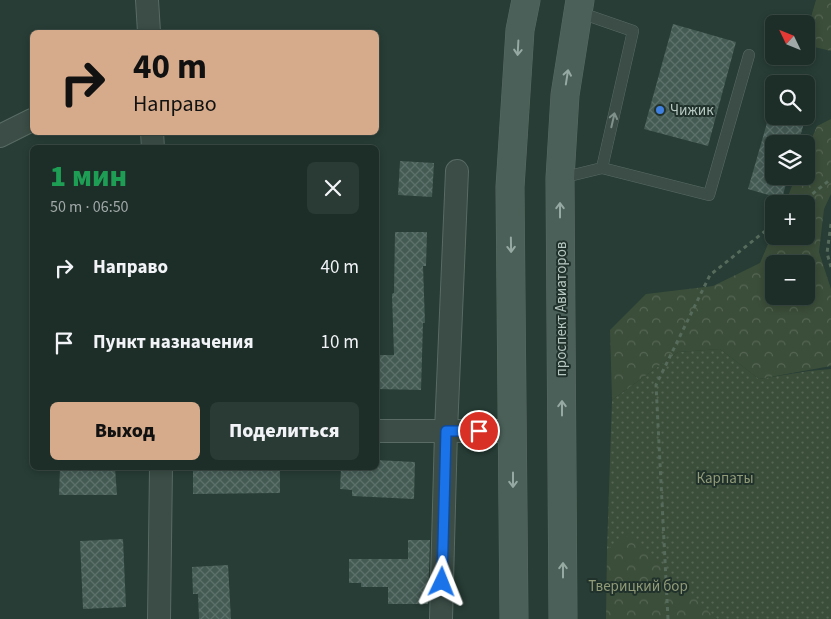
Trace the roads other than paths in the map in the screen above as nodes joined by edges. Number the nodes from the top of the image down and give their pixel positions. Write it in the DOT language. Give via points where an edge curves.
graph roads {
  1 [pos="147,0"];
  2 [pos="526,0"];
  3 [pos="579,6"];
  4 [pos="148,30"];
  5 [pos="749,55"];
  6 [pos="30,121"];
  7 [pos="0,136"];
  8 [pos="602,168"];
  9 [pos="457,171"];
  10 [pos="560,178"];
  11 [pos="379,431"];
  12 [pos="446,431"];
  13 [pos="512,431"];
  14 [pos="161,470"];
  15 [pos="159,619"];
  16 [pos="441,619"];
  17 [pos="514,619"];
  18 [pos="563,619"];
  1 -- 4 [label="street"];
  2 -- 13 [label="main road, one-way" via="520,30 510,187"];
  8 -- 3 [label="lane, one-way" via="633,31"];
  10 -- 3 [label="main road, проспект Авиаторов, one-way" via="565,94"];
  5 -- 8 [label="lane" via="709,194"];
  6 -- 7 [label="street"];
  8 -- 10 [label="lane"];
  9 -- 12 [label="street"];
  18 -- 10 [label="main road, проспект Авиаторов, one-way"];
  11 -- 12 [label="street"];
  12 -- 13 [label="street"];
  12 -- 16 [label="street"];
  13 -- 17 [label="main road, one-way"];
  14 -- 15 [label="street"];
}
